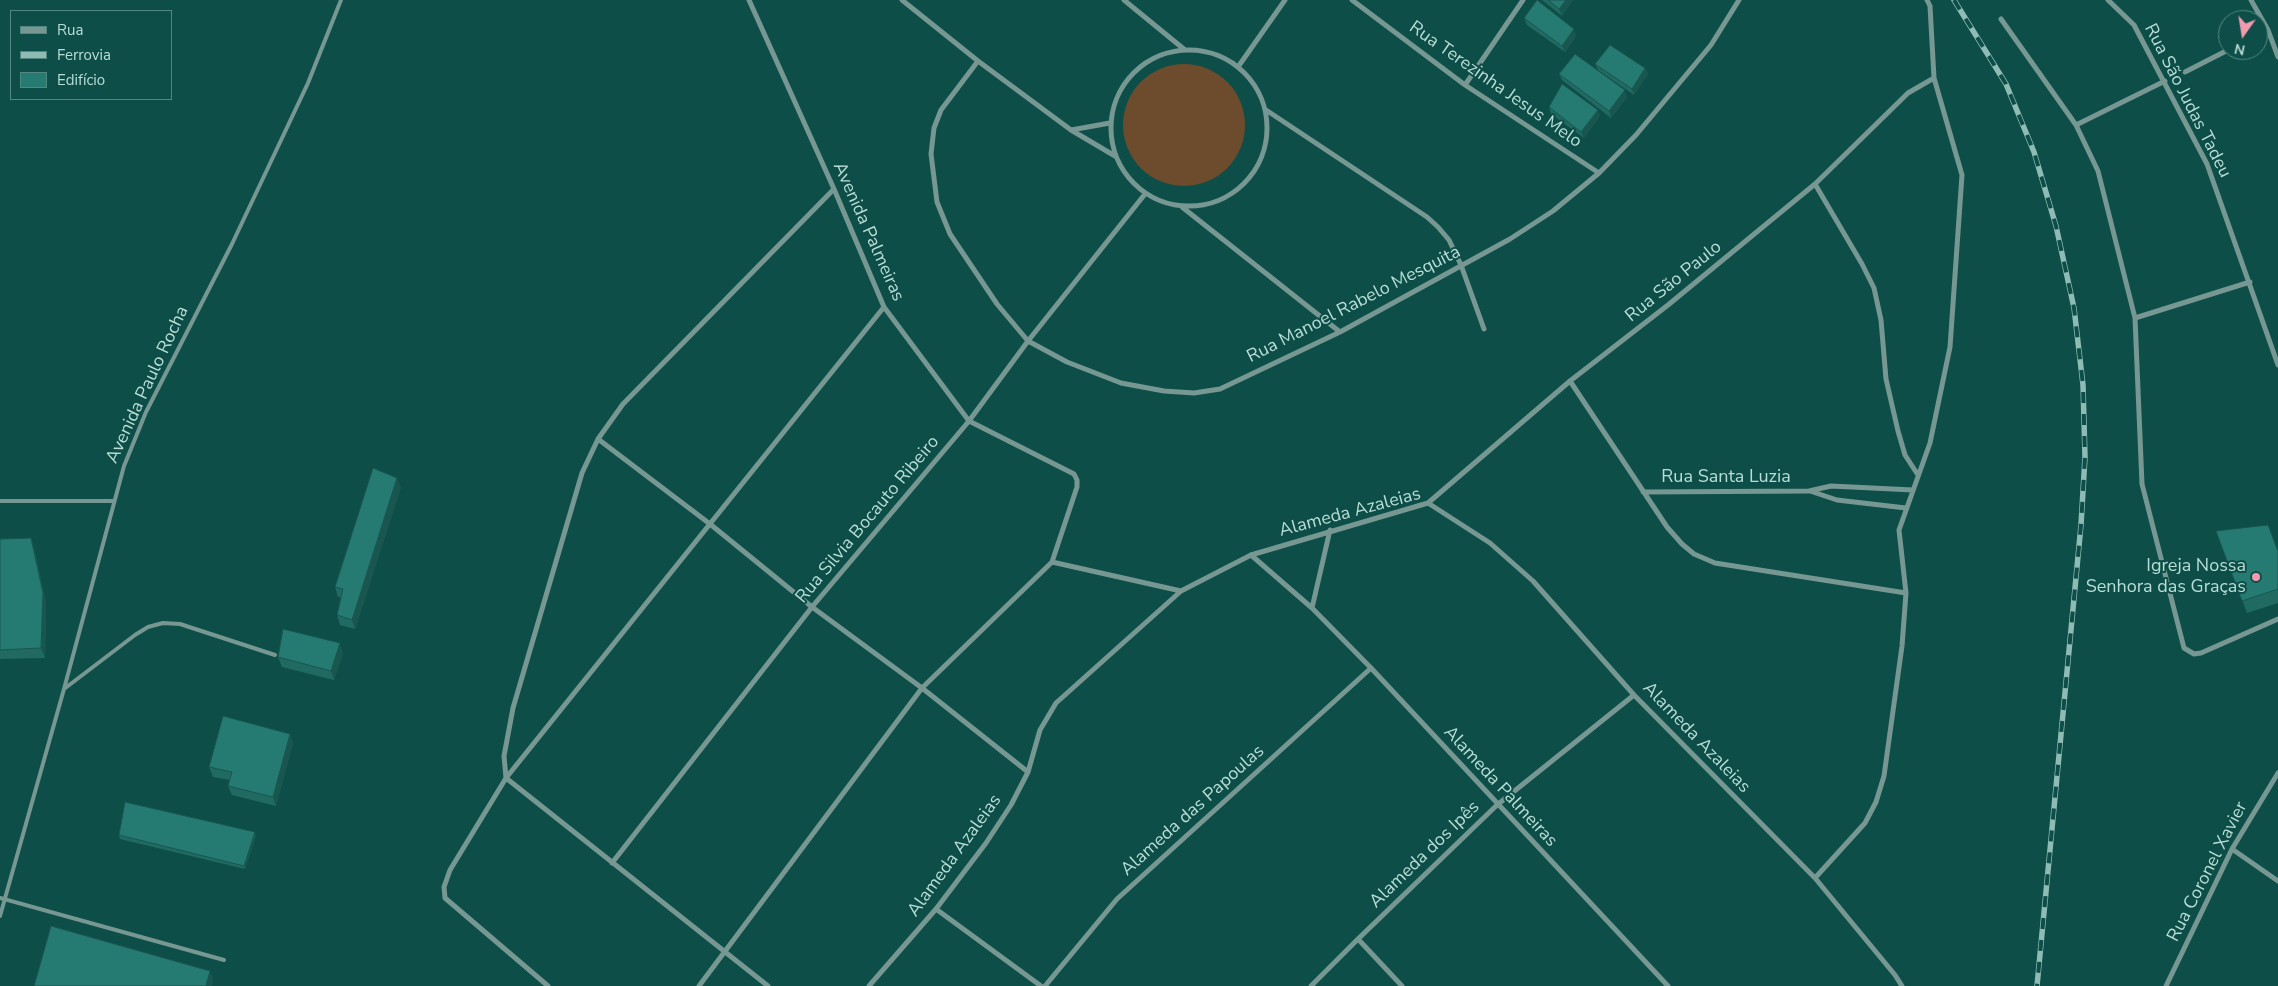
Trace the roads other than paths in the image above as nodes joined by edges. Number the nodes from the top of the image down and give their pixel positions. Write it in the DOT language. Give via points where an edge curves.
graph roads {
  1 [pos="341,0"];
  2 [pos="749,0"];
  3 [pos="902,0"];
  4 [pos="1124,0"];
  5 [pos="1285,0"];
  6 [pos="1352,0"];
  7 [pos="1523,0"];
  8 [pos="1739,0"];
  9 [pos="1927,0"];
  10 [pos="2108,0"];
  11 [pos="2001,19"];
  12 [pos="2268,30"];
  13 [pos="1186,50"];
  14 [pos="2218,55"];
  15 [pos="2278,57"];
  16 [pos="978,61"];
  17 [pos="1238,67"];
  18 [pos="2185,72"];
  19 [pos="1934,78"];
  20 [pos="2165,81"];
  21 [pos="1465,85"];
  22 [pos="1266,110"];
  23 [pos="1110,123"];
  24 [pos="2076,125"];
  25 [pos="1071,130"];
  26 [pos="1115,156"];
  27 [pos="1599,173"];
  28 [pos="1815,184"];
  29 [pos="834,189"];
  30 [pos="1145,194"];
  31 [pos="1181,206"];
  32 [pos="1461,265"];
  33 [pos="2250,282"];
  34 [pos="884,307"];
  35 [pos="2135,318"];
  36 [pos="1484,329"];
  37 [pos="1340,332"];
  38 [pos="1028,341"];
  39 [pos="2278,366"];
  40 [pos="1570,381"];
  41 [pos="969,421"];
  42 [pos="598,438"];
  43 [pos="1918,475"];
  44 [pos="1913,490"];
  45 [pos="1809,491"];
  46 [pos="1643,492"];
  47 [pos="0,501"];
  48 [pos="113,501"];
  49 [pos="1428,503"];
  50 [pos="1906,508"];
  51 [pos="710,524"];
  52 [pos="1330,530"];
  53 [pos="1251,555"];
  54 [pos="1052,562"];
  55 [pos="1181,591"];
  56 [pos="1906,593"];
  57 [pos="812,607"];
  58 [pos="1312,608"];
  59 [pos="2278,619"];
  60 [pos="275,655"];
  61 [pos="1371,668"];
  62 [pos="922,688"];
  63 [pos="64,689"];
  64 [pos="1634,695"];
  65 [pos="1028,772"];
  66 [pos="2278,773"];
  67 [pos="506,778"];
  68 [pos="1498,805"];
  69 [pos="2232,849"];
  70 [pos="612,863"];
  71 [pos="1815,878"];
  72 [pos="2278,881"];
  73 [pos="2,898"];
  74 [pos="936,909"];
  75 [pos="0,916"];
  76 [pos="1358,939"];
  77 [pos="723,952"];
  78 [pos="224,960"];
  79 [pos="548,986"];
  80 [pos="698,986"];
  81 [pos="768,986"];
  82 [pos="869,986"];
  83 [pos="1043,986"];
  84 [pos="1312,986"];
  85 [pos="1402,986"];
  86 [pos="1668,986"];
  87 [pos="1902,986"];
  88 [pos="2166,986"];
  1 -- 48 [label="lane, Avenida Paulo Rocha" via="308,83 232,244 146,412"];
  2 -- 29 [label="street, Avenida Palmeiras"];
  3 -- 16 [label="street"];
  4 -- 13 [label="street"];
  5 -- 17 [label="street"];
  6 -- 21 [label="street, Rua Terezinha Jesus Melo"];
  7 -- 21 [label="street"];
  8 -- 27 [label="street, Rua Manoel Rabelo Mesquita" via="1711,44 1636,136"];
  9 -- 19 [label="street"];
  10 -- 20 [label="street, Rua São Judas Tadeu" via="2134,25"];
  11 -- 24 [label="street"];
  12 -- 15 [label="street"];
  13 -- 17 [label="street" via="1213,53"];
  13 -- 23 [label="street" via="1163,54 1142,64 1126,80 1115,100"];
  14 -- 18 [label="street"];
  16 -- 25 [label="street"];
  16 -- 38 [label="street, Rua Manoel Rabelo Mesquita" via="941,110 934,128 931,154 937,202 950,234 997,304"];
  17 -- 22 [label="street" via="1255,86"];
  19 -- 28 [label="street, Rua São Paulo" via="1908,93"];
  19 -- 43 [label="street" via="1962,175 1950,347 1936,420"];
  20 -- 24 [label="street"];
  20 -- 33 [label="street, Rua São Judas Tadeu" via="2208,164"];
  21 -- 27 [label="street, Rua Terezinha Jesus Melo"];
  22 -- 31 [label="street" via="1268,131 1264,152 1255,171 1241,187 1223,199 1203,206"];
  22 -- 32 [label="street" via="1427,217 1449,240"];
  23 -- 25 [label="street"];
  23 -- 26 [label="street"];
  24 -- 35 [label="street" via="2098,171"];
  25 -- 26 [label="street"];
  26 -- 30 [label="street" via="1127,177"];
  27 -- 32 [label="street, Rua Manoel Rabelo Mesquita" via="1553,211"];
  28 -- 40 [label="street, Rua São Paulo"];
  28 -- 43 [label="street" via="1874,288 1881,320 1886,379 1898,431 1906,455"];
  29 -- 34 [label="street, Avenida Palmeiras"];
  29 -- 42 [label="street" via="623,404"];
  30 -- 31 [label="street"];
  30 -- 38 [label="street, Rua Silvia Bocauto Ribeiro"];
  31 -- 37 [label="street"];
  32 -- 36 [label="street"];
  32 -- 37 [label="street, Rua Manoel Rabelo Mesquita"];
  33 -- 35 [label="street"];
  33 -- 39 [label="street, Rua São Judas Tadeu"];
  34 -- 41 [label="street, Avenida Palmeiras"];
  34 -- 51 [label="street"];
  35 -- 59 [label="street" via="2142,484 2184,648 2194,654 2201,653"];
  37 -- 38 [label="street, Rua Manoel Rabelo Mesquita" via="1220,389 1194,393 1164,392 1121,383 1067,362"];
  38 -- 41 [label="street, Rua Silvia Bocauto Ribeiro"];
  40 -- 46 [label="street"];
  40 -- 49 [label="street, Rua São Paulo"];
  41 -- 54 [label="street, Avenida Palmeiras" via="1074,474 1078,480"];
  41 -- 57 [label="street, Rua Silvia Bocauto Ribeiro"];
  42 -- 51 [label="street"];
  42 -- 67 [label="street" via="582,473 513,708 504,756"];
  43 -- 44 [label="street"];
  44 -- 45 [label="street, Rua Santa Luzia" via="1831,486"];
  44 -- 50 [label="street"];
  45 -- 46 [label="street, Rua Santa Luzia"];
  45 -- 50 [label="street, Rua Santa Luzia" via="1836,500"];
  46 -- 56 [label="street" via="1682,544 1694,554 1715,563"];
  47 -- 48 [label="lane"];
  48 -- 63 [label="lane, Avenida Paulo Rocha"];
  49 -- 52 [label="street, Alameda Azaleias"];
  49 -- 64 [label="street, Alameda Azaleias" via="1490,543 1533,581"];
  50 -- 56 [label="street" via="1899,530"];
  51 -- 57 [label="street"];
  51 -- 67 [label="street"];
  52 -- 53 [label="street, Alameda Azaleias"];
  52 -- 58 [label="street"];
  53 -- 55 [label="street, Alameda Azaleias"];
  53 -- 58 [label="street, Alameda Palmeiras"];
  54 -- 55 [label="street"];
  54 -- 62 [label="street"];
  55 -- 65 [label="street, Alameda Azaleias" via="1056,703 1040,730"];
  56 -- 71 [label="street" via="1887,757 1876,802 1866,822"];
  57 -- 62 [label="street"];
  57 -- 70 [label="street, Rua Silvia Bocauto Ribeiro"];
  58 -- 61 [label="street, Alameda Palmeiras"];
  60 -- 63 [label="lane" via="180,624 163,623 136,635"];
  61 -- 68 [label="street, Alameda Palmeiras"];
  61 -- 83 [label="street, Alameda das Papoulas" via="1117,899"];
  62 -- 65 [label="street"];
  62 -- 77 [label="street"];
  63 -- 73 [label="lane, Avenida Paulo Rocha"];
  64 -- 68 [label="street, Alameda dos Ipês"];
  64 -- 71 [label="street, Alameda Azaleias"];
  65 -- 74 [label="street, Alameda Azaleias" via="986,843"];
  66 -- 69 [label="street, Rua Coronel Xavier"];
  67 -- 70 [label="street"];
  67 -- 79 [label="street" via="450,870 444,887 445,898"];
  68 -- 76 [label="street, Alameda dos Ipês"];
  68 -- 86 [label="street, Alameda Palmeiras"];
  69 -- 72 [label="street"];
  69 -- 88 [label="street, Rua Coronel Xavier"];
  70 -- 77 [label="street"];
  71 -- 87 [label="street, Alameda Azaleias"];
  73 -- 75 [label="lane, Avenida Paulo Rocha"];
  73 -- 78 [label="lane"];
  74 -- 82 [label="street, Alameda Azaleias"];
  74 -- 83 [label="street"];
  76 -- 84 [label="street, Alameda dos Ipês"];
  76 -- 85 [label="street"];
  77 -- 80 [label="street"];
  77 -- 81 [label="street"];
}
